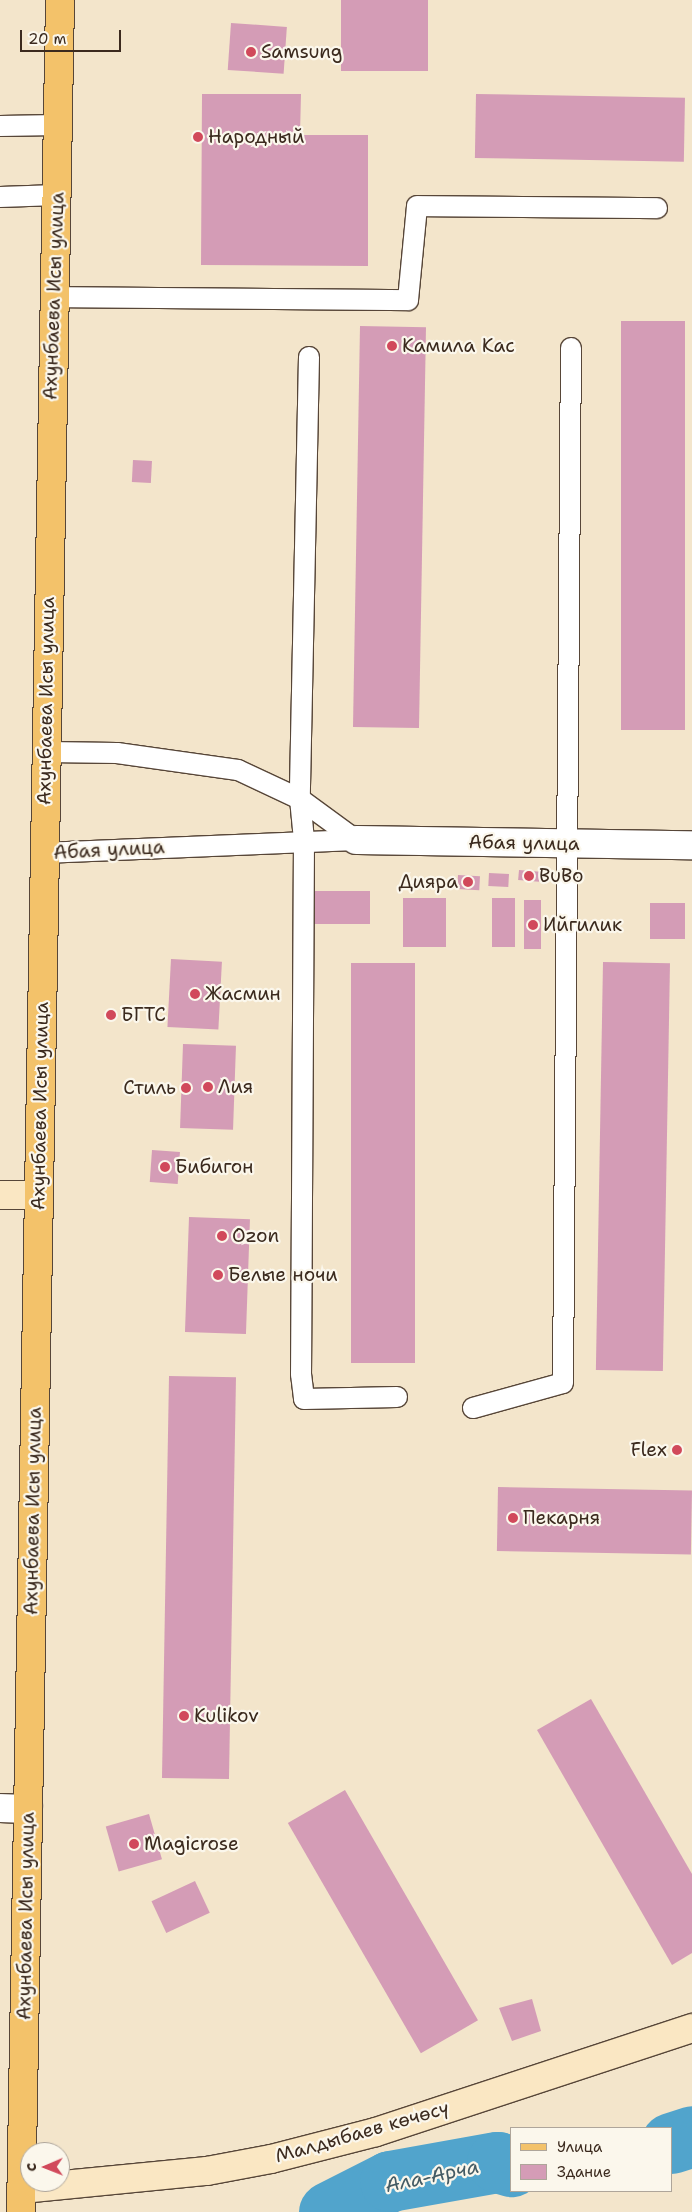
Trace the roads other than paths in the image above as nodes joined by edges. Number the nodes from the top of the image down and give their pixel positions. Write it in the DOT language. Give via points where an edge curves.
graph roads {
  1 [pos="60,0"];
  2 [pos="58,125"];
  3 [pos="0,126"];
  4 [pos="57,195"];
  5 [pos="0,196"];
  6 [pos="658,208"];
  7 [pos="53,297"];
  8 [pos="571,348"];
  9 [pos="308,357"];
  10 [pos="46,752"];
  11 [pos="300,799"];
  12 [pos="304,840"];
  13 [pos="356,840"];
  14 [pos="567,844"];
  15 [pos="692,845"];
  16 [pos="43,853"];
  17 [pos="0,1195"];
  18 [pos="39,1195"];
  19 [pos="397,1397"];
  20 [pos="473,1408"];
  21 [pos="0,1808"];
  22 [pos="28,1809"];
  23 [pos="692,2028"];
  24 [pos="21,2200"];
  1 -- 2 [label="main road, Ахунбаева Исы улица"];
  2 -- 3 [label="lane"];
  2 -- 4 [label="main road, Ахунбаева Исы улица"];
  4 -- 5 [label="lane"];
  4 -- 7 [label="main road, Ахунбаева Исы улица"];
  6 -- 7 [label="lane" via="417,206 408,300"];
  7 -- 10 [label="main road, Ахунбаева Исы улица"];
  8 -- 14 [label="lane"];
  9 -- 11 [label="lane"];
  10 -- 11 [label="lane" via="117,753 199,762 238,770"];
  10 -- 16 [label="main road, Ахунбаева Исы улица"];
  11 -- 12 [label="lane"];
  11 -- 13 [label="lane"];
  12 -- 13 [label="lane, Абая улица"];
  12 -- 16 [label="lane, Абая улица"];
  12 -- 19 [label="lane" via="301,1364 304,1399"];
  13 -- 14 [label="street, Абая улица"];
  14 -- 15 [label="street, Абая улица"];
  14 -- 20 [label="lane" via="563,1383"];
  16 -- 18 [label="main road, Ахунбаева Исы улица"];
  17 -- 18 [label="street"];
  18 -- 22 [label="main road, Ахунбаева Исы улица"];
  21 -- 22 [label="street"];
  22 -- 24 [label="main road, Ахунбаева Исы улица"];
  23 -- 24 [label="street, Малдыбаев көчөсү" via="376,2132 271,2159"];
}
